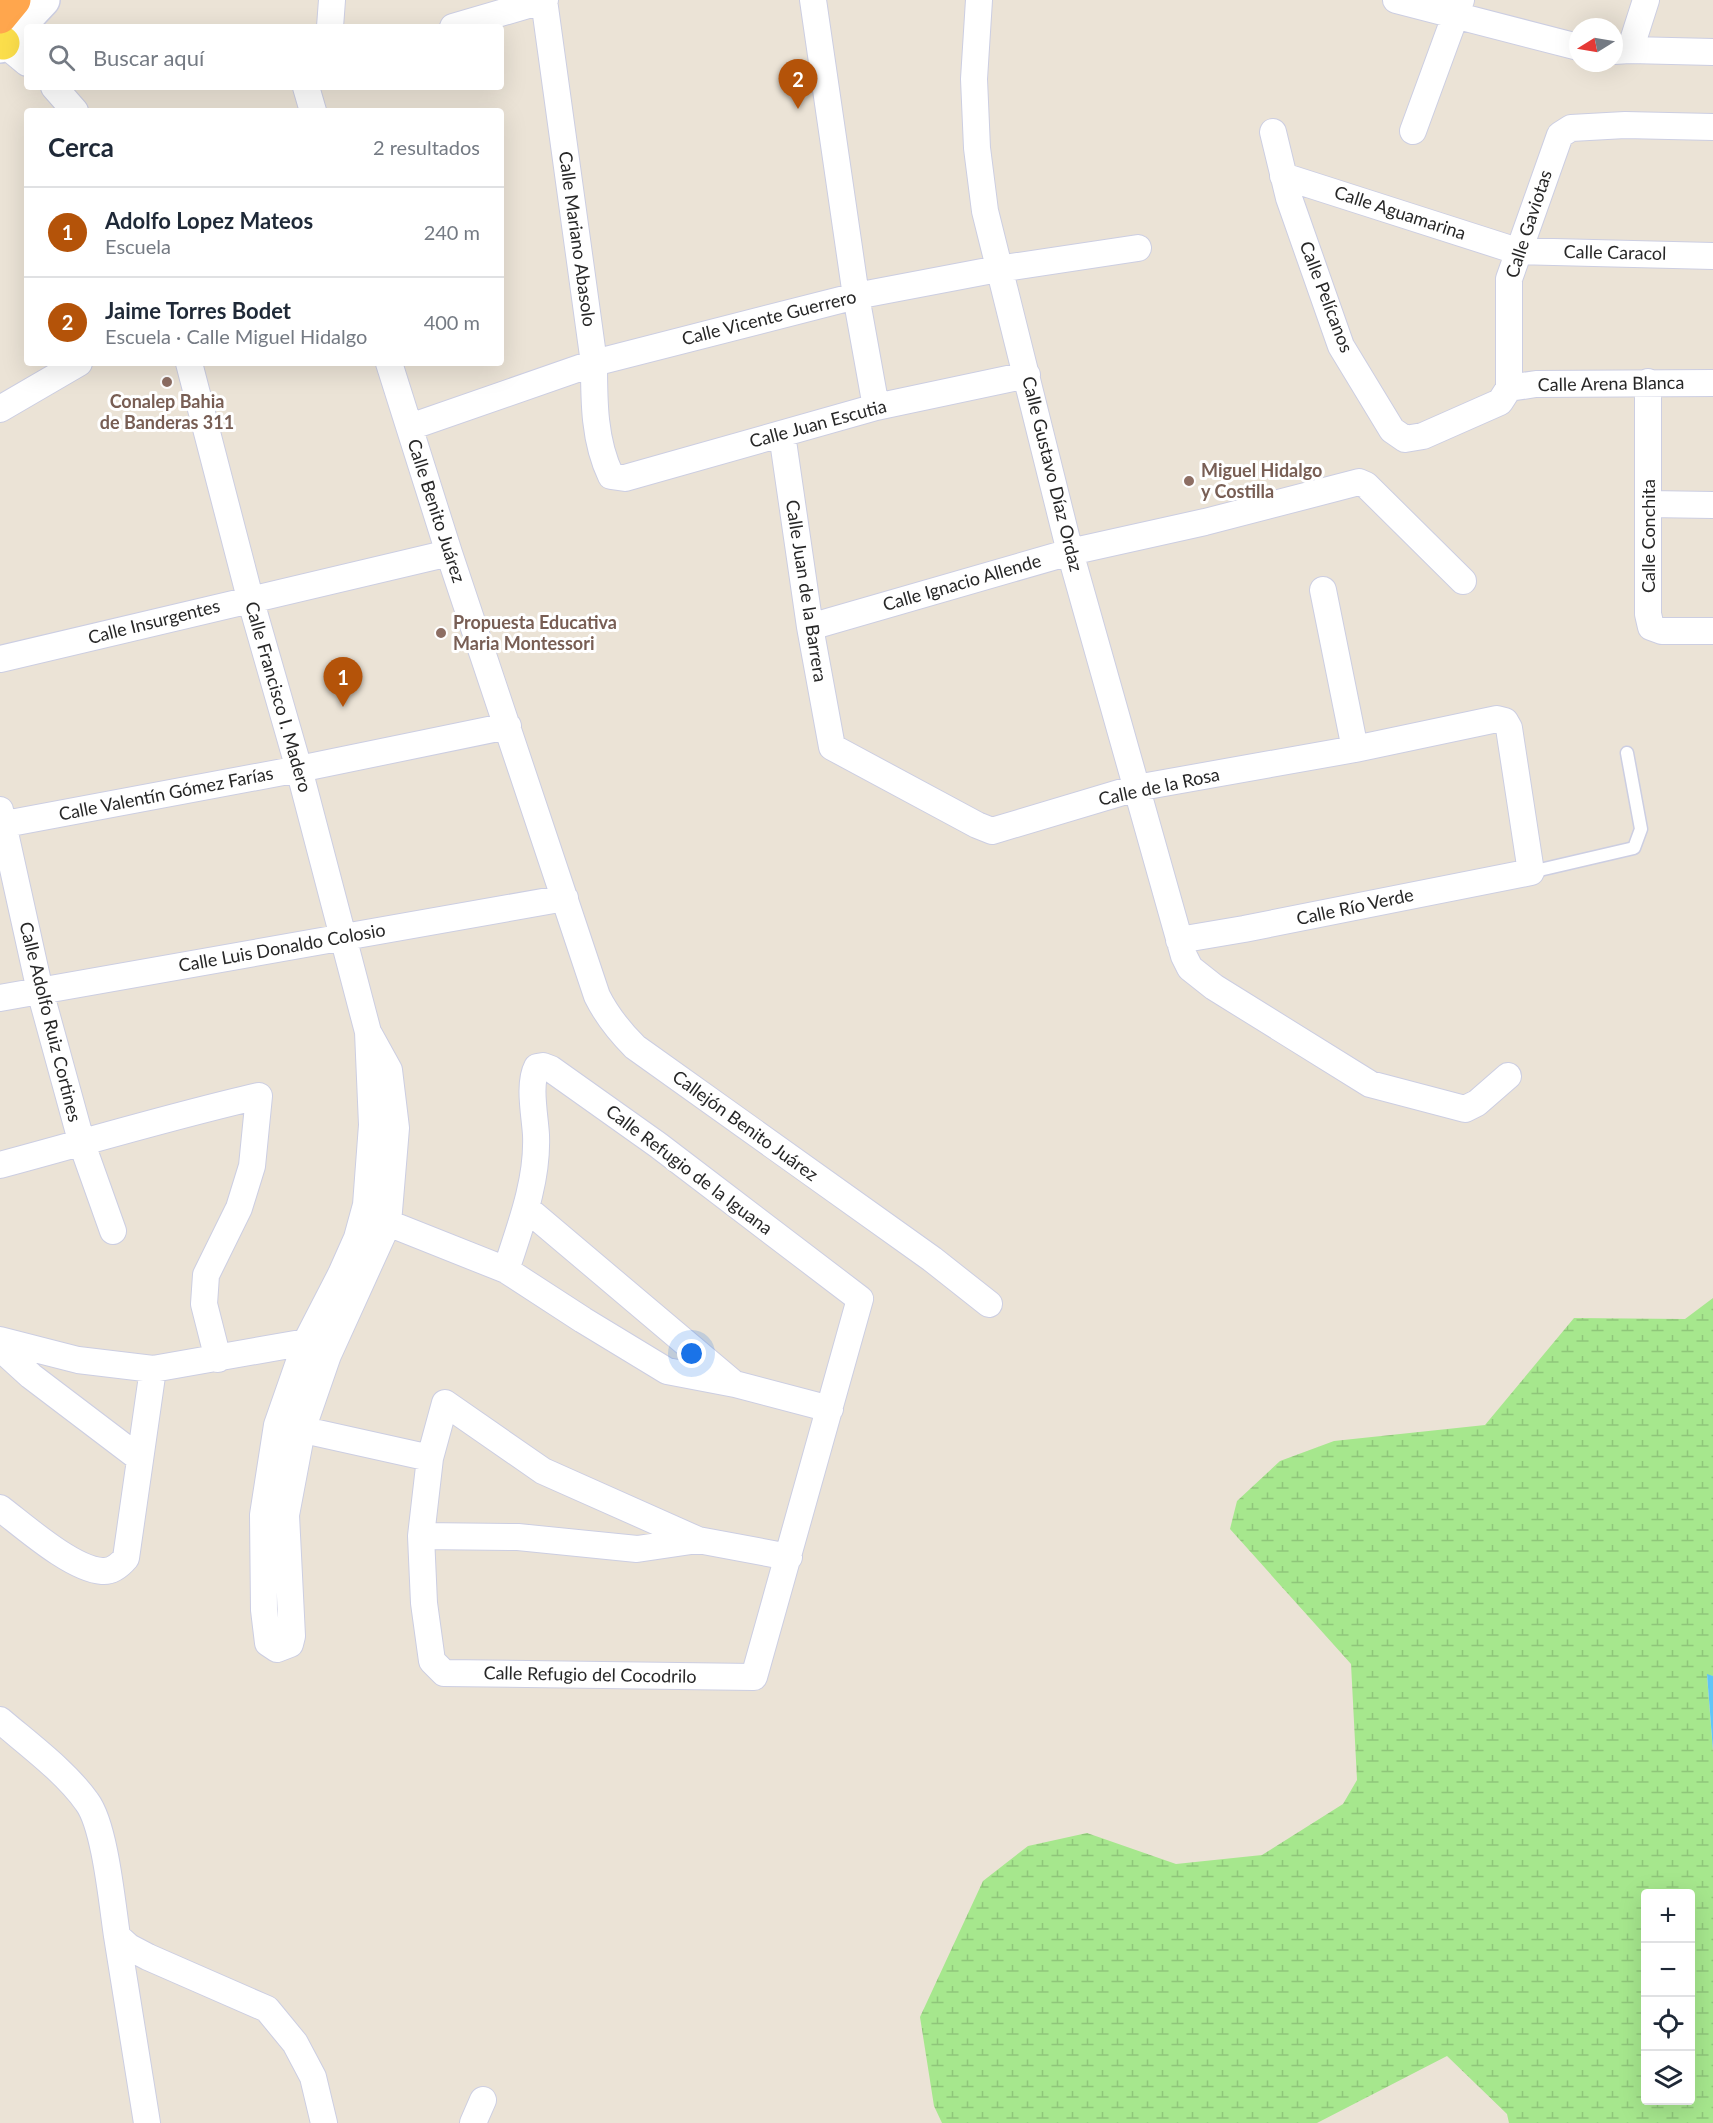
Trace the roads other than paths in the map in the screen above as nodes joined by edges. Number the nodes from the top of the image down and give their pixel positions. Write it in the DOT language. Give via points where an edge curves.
graph roads {
  1 [pos="14,0"];
  2 [pos="44,0"];
  3 [pos="332,0"];
  4 [pos="545,0"];
  5 [pos="813,0"];
  6 [pos="979,0"];
  7 [pos="1396,0"];
  8 [pos="1646,0"];
  9 [pos="1458,8"];
  10 [pos="330,24"];
  11 [pos="463,24"];
  12 [pos="6,42"];
  13 [pos="1569,43"];
  14 [pos="1623,48"];
  15 [pos="1623,50"];
  16 [pos="1713,52"];
  17 [pos="57,90"];
  18 [pos="307,90"];
  19 [pos="72,108"];
  20 [pos="312,108"];
  21 [pos="1713,128"];
  22 [pos="1413,131"];
  23 [pos="1273,132"];
  24 [pos="1283,176"];
  25 [pos="1138,248"];
  26 [pos="1517,251"];
  27 [pos="1713,256"];
  28 [pos="998,269"];
  29 [pos="856,296"];
  30 [pos="594,363"];
  31 [pos="74,366"];
  32 [pos="190,366"];
  33 [pos="390,366"];
  34 [pos="1027,375"];
  35 [pos="1648,382"];
  36 [pos="1713,383"];
  37 [pos="1509,388"];
  38 [pos="876,407"];
  39 [pos="0,409"];
  40 [pos="410,427"];
  41 [pos="782,434"];
  42 [pos="611,476"];
  43 [pos="1649,504"];
  44 [pos="1713,505"];
  45 [pos="1070,552"];
  46 [pos="449,553"];
  47 [pos="1463,581"];
  48 [pos="1323,590"];
  49 [pos="250,598"];
  50 [pos="810,627"];
  51 [pos="1713,631"];
  52 [pos="0,659"];
  53 [pos="508,726"];
  54 [pos="832,747"];
  55 [pos="1354,749"];
  56 [pos="1627,753"];
  57 [pos="299,769"];
  58 [pos="1136,788"];
  59 [pos="1,820"];
  60 [pos="1531,872"];
  61 [pos="565,898"];
  62 [pos="343,938"];
  63 [pos="1179,940"];
  64 [pos="40,991"];
  65 [pos="0,998"];
  66 [pos="368,1032"];
  67 [pos="1508,1076"];
  68 [pos="82,1144"];
  69 [pos="0,1165"];
  70 [pos="526,1208"];
  71 [pos="388,1223"];
  72 [pos="113,1231"];
  73 [pos="506,1270"];
  74 [pos="989,1304"];
  75 [pos="336,1338"];
  76 [pos="0,1340"];
  77 [pos="306,1342"];
  78 [pos="0,1348"];
  79 [pos="218,1359"];
  80 [pos="153,1369"];
  81 [pos="735,1384"];
  82 [pos="830,1409"];
  83 [pos="277,1425"];
  84 [pos="302,1430"];
  85 [pos="139,1458"];
  86 [pos="430,1458"];
  87 [pos="811,1476"];
  88 [pos="0,1508"];
  89 [pos="421,1536"];
  90 [pos="698,1540"];
  91 [pos="789,1557"];
  92 [pos="0,1720"];
  93 [pos="117,1935"];
  94 [pos="147,2123"];
  95 [pos="324,2123"];
  1 -- 12 [label="highway"];
  2 -- 12 [label="main road"];
  3 -- 10 [label="street"];
  4 -- 11 [label="street"];
  4 -- 30 [label="street, Calle Mariano Abasolo"];
  5 -- 29 [label="street"];
  6 -- 28 [label="street, Calle Gustavo Díaz Ordaz" via="974,79 976,148"];
  7 -- 9 [label="street"];
  8 -- 14 [label="street"];
  9 -- 13 [label="street"];
  9 -- 22 [label="street"];
  15 -- 16 [label="street"];
  17 -- 19 [label="street"];
  18 -- 20 [label="street"];
  21 -- 26 [label="street, Calle Gaviotas" via="1625,125 1564,131"];
  23 -- 24 [label="street, Calle Pelícanos"];
  24 -- 26 [label="street, Calle Aguamarina"];
  24 -- 37 [label="street, Calle Pelícanos" via="1341,346 1392,430 1405,439 1422,436 1500,402"];
  25 -- 28 [label="street, Calle Vicente Guerrero"];
  26 -- 27 [label="street, Calle Caracol"];
  26 -- 37 [label="street, Calle Gaviotas" via="1509,279"];
  28 -- 29 [label="street, Calle Vicente Guerrero"];
  28 -- 34 [label="street, Calle Gustavo Díaz Ordaz"];
  29 -- 30 [label="street, Calle Vicente Guerrero"];
  29 -- 38 [label="street"];
  30 -- 40 [label="street, Calle Vicente Guerrero"];
  30 -- 42 [label="street, Calle Mariano Abasolo" via="594,413"];
  31 -- 39 [label="street"];
  32 -- 49 [label="street, Calle Francisco I. Madero"];
  33 -- 40 [label="street, Calle Benito Juárez"];
  34 -- 38 [label="street, Calle Juan Escutia"];
  34 -- 45 [label="street, Calle Gustavo Díaz Ordaz"];
  35 -- 36 [label="street, Calle Arena Blanca"];
  35 -- 37 [label="street, Calle Arena Blanca"];
  35 -- 43 [label="street, Calle Conchita"];
  38 -- 41 [label="street, Calle Juan Escutia"];
  40 -- 46 [label="street, Calle Benito Juárez"];
  41 -- 42 [label="street, Calle Juan Escutia" via="625,478"];
  41 -- 50 [label="street, Calle Juan de la Barrera"];
  43 -- 44 [label="street"];
  43 -- 51 [label="street, Calle Conchita" via="1651,627 1662,631"];
  45 -- 47 [label="street, Calle Ignacio Allende" via="1359,482"];
  45 -- 50 [label="street, Calle Ignacio Allende"];
  45 -- 58 [label="street, Calle Gustavo Díaz Ordaz"];
  46 -- 49 [label="street, Calle Insurgentes"];
  46 -- 53 [label="street, Calle Benito Juárez"];
  48 -- 55 [label="street"];
  49 -- 52 [label="street, Calle Insurgentes"];
  49 -- 57 [label="street, Calle Francisco I. Madero"];
  50 -- 54 [label="street, Calle Juan de la Barrera"];
  53 -- 57 [label="street, Calle Valentín Gómez Farías"];
  53 -- 61 [label="street, Calle Benito Juárez"];
  54 -- 58 [label="street, Calle de la Rosa" via="992,831"];
  55 -- 58 [label="street, Calle de la Rosa"];
  55 -- 60 [label="street, Calle de la Rosa" via="1497,719 1505,721"];
  56 -- 60 [label="lane" via="1641,829 1634,848"];
  57 -- 59 [label="street, Calle Valentín Gómez Farías"];
  57 -- 62 [label="street, Calle Francisco I. Madero"];
  58 -- 63 [label="street, Calle Gustavo Díaz Ordaz"];
  59 -- 64 [label="street, Calle Adolfo Ruiz Cortines"];
  60 -- 63 [label="street, Calle Río Verde"];
  61 -- 62 [label="street, Calle Luis Donaldo Colosio"];
  61 -- 74 [label="street, Callejón Benito Juárez" via="601,1005 617,1030 635,1047"];
  62 -- 64 [label="street, Calle Luis Donaldo Colosio"];
  62 -- 66 [label="street, Calle Francisco I. Madero"];
  63 -- 67 [label="street, Calle Gustavo Díaz Ordaz" via="1190,968 1214,987 1370,1084 1465,1109"];
  64 -- 65 [label="street, Calle Luis Donaldo Colosio"];
  64 -- 68 [label="street, Calle Adolfo Ruiz Cortines"];
  66 -- 71 [label="street, Calle Francisco I. Madero" via="389,1070 396,1128"];
  66 -- 77 [label="street, Calle Francisco I. Madero" via="372,1125 366,1205 353,1247"];
  68 -- 69 [label="street"];
  68 -- 72 [label="street, Calle Adolfo Ruiz Cortines"];
  68 -- 79 [label="street" via="195,1110 259,1096 252,1167 239,1208 206,1275 204,1304"];
  70 -- 73 [label="street, Calle Refugio de la Iguana"];
  70 -- 81 [label="street"];
  70 -- 82 [label="street, Calle Refugio de la Iguana" via="536,1141 533,1074 543,1066 658,1145 860,1299"];
  71 -- 73 [label="street"];
  71 -- 75 [label="street, Calle Francisco I. Madero"];
  73 -- 81 [label="street" via="667,1371"];
  75 -- 77 [label="street"];
  75 -- 84 [label="street, Calle Francisco I. Madero"];
  76 -- 80 [label="street" via="78,1359"];
  77 -- 79 [label="street"];
  77 -- 83 [label="street, Calle Francisco I. Madero"];
  78 -- 85 [label="street" via="31,1377"];
  79 -- 80 [label="street"];
  80 -- 85 [label="street"];
  81 -- 82 [label="street"];
  82 -- 87 [label="street, Calle Refugio de la Iguana"];
  83 -- 84 [label="street"];
  83 -- 84 [label="street, Calle Francisco I. Madero" via="263,1515 264,1610 268,1643 277,1649 290,1644 292,1636 286,1515"];
  84 -- 86 [label="street"];
  85 -- 88 [label="street" via="126,1558 118,1568 104,1572 77,1564"];
  86 -- 89 [label="street, Calle Refugio del Cocodrilo"];
  86 -- 90 [label="street, Calle Refugio del Cocodrilo" via="445,1403 543,1471"];
  87 -- 91 [label="street, Calle Refugio del Cocodrilo"];
  89 -- 90 [label="street, Calle Refugio del Cocodrilo" via="518,1537 637,1549"];
  89 -- 91 [label="street, Calle Refugio del Cocodrilo" via="432,1661 444,1673 754,1677"];
  90 -- 91 [label="street, Calle Refugio del Cocodrilo"];
  92 -- 93 [label="street" via="88,1802 99,1825"];
  93 -- 94 [label="street"];
  93 -- 95 [label="street" via="148,1957 267,2009 296,2043 313,2077"];
}
